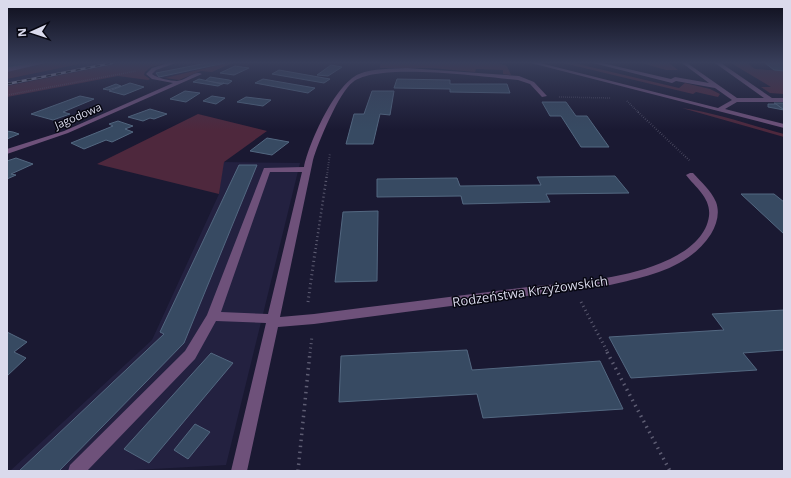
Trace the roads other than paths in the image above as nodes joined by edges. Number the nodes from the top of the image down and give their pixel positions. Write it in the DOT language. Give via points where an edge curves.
graph roads {
  1 [pos="174,85"];
  2 [pos="346,85"];
  3 [pos="533,85"];
  4 [pos="621,85"];
  5 [pos="712,85"];
  6 [pos="750,85"];
  7 [pos="715,86"];
  8 [pos="544,96"];
  9 [pos="736,100"];
  10 [pos="771,100"];
  11 [pos="784,100"];
  12 [pos="719,110"];
  13 [pos="783,126"];
  14 [pos="7,152"];
  15 [pos="307,169"];
  16 [pos="690,175"];
  17 [pos="213,316"];
  18 [pos="273,320"];
  19 [pos="76,471"];
  20 [pos="239,471"];
  1 -- 14 [label="street, Jagodowa" via="66,132"];
  2 -- 15 [label="street" via="316,139"];
  3 -- 8 [label="street"];
  4 -- 12 [label="street"];
  5 -- 7 [label="street"];
  6 -- 10 [label="street"];
  7 -- 9 [label="street"];
  9 -- 10 [label="street"];
  9 -- 12 [label="street"];
  10 -- 11 [label="street"];
  12 -- 13 [label="street"];
  15 -- 17 [label="street" via="267,170"];
  15 -- 18 [label="street"];
  16 -- 18 [label="street, Rodzeństwa Krzyżowskich" via="710,199 714,214 707,234 678,260 649,271 610,281 314,320"];
  17 -- 18 [label="street, Rodzeństwa Krzyżowskich"];
  17 -- 19 [label="street" via="190,355"];
  18 -- 20 [label="street"];
}
